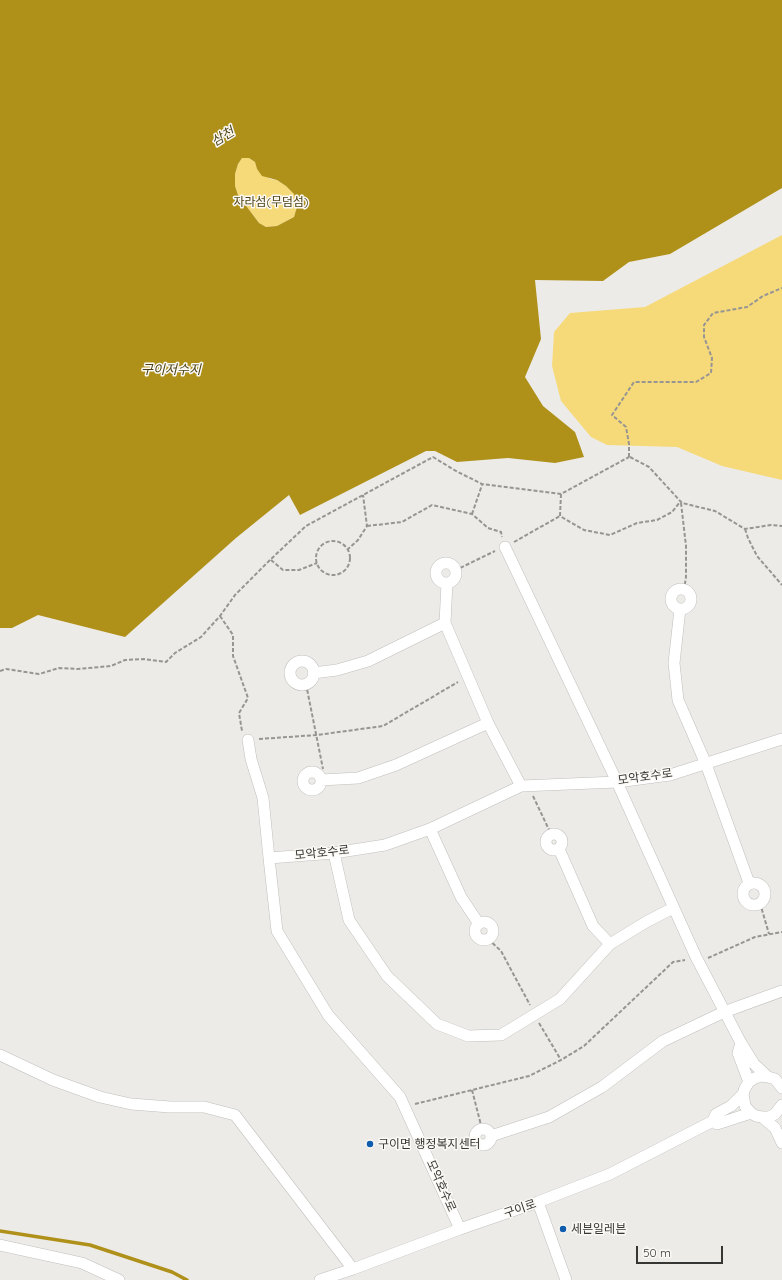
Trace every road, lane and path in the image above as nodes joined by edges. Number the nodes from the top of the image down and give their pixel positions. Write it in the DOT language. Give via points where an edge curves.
graph roads {
  1 [pos="782,288"];
  2 [pos="630,457"];
  3 [pos="482,484"];
  4 [pos="561,494"];
  5 [pos="363,495"];
  6 [pos="680,502"];
  7 [pos="472,514"];
  8 [pos="560,516"];
  9 [pos="367,526"];
  10 [pos="782,526"];
  11 [pos="745,529"];
  12 [pos="505,547"];
  13 [pos="347,550"];
  14 [pos="271,559"];
  15 [pos="317,563"];
  16 [pos="456,572"];
  17 [pos="447,584"];
  18 [pos="782,585"];
  19 [pos="684,590"];
  20 [pos="220,616"];
  21 [pos="445,624"];
  22 [pos="0,671"];
  23 [pos="313,672"];
  24 [pos="468,677"];
  25 [pos="306,684"];
  26 [pos="488,723"];
  27 [pos="317,735"];
  28 [pos="782,739"];
  29 [pos="248,740"];
  30 [pos="706,764"];
  31 [pos="323,780"];
  32 [pos="617,782"];
  33 [pos="527,785"];
  34 [pos="430,829"];
  35 [pos="551,834"];
  36 [pos="334,853"];
  37 [pos="269,858"];
  38 [pos="749,883"];
  39 [pos="760,903"];
  40 [pos="673,908"];
  41 [pos="782,932"];
  42 [pos="769,934"];
  43 [pos="488,939"];
  44 [pos="610,944"];
  45 [pos="696,957"];
  46 [pos="782,991"];
  47 [pos="724,1012"];
  48 [pos="534,1014"];
  49 [pos="741,1043"];
  50 [pos="0,1055"];
  51 [pos="561,1060"];
  52 [pos="775,1078"];
  53 [pos="749,1082"];
  54 [pos="782,1088"];
  55 [pos="472,1090"];
  56 [pos="743,1094"];
  57 [pos="405,1106"];
  58 [pos="781,1107"];
  59 [pos="750,1113"];
  60 [pos="762,1117"];
  61 [pos="713,1121"];
  62 [pos="782,1126"];
  63 [pos="482,1129"];
  64 [pos="782,1143"];
  65 [pos="538,1202"];
  66 [pos="460,1229"];
  67 [pos="0,1245"];
  68 [pos="353,1269"];
  69 [pos="119,1280"];
  70 [pos="320,1280"];
  71 [pos="566,1280"];
  1 -- 2 [label="path" via="763,296 747,307 713,313 704,325 704,337 712,358 711,373 696,382 634,382 612,415 626,427"];
  2 -- 4 [label="path"];
  2 -- 6 [label="path" via="649,468"];
  3 -- 4 [label="path"];
  3 -- 5 [label="path" via="433,457"];
  3 -- 7 [label="path"];
  4 -- 8 [label="path"];
  5 -- 9 [label="path"];
  5 -- 14 [label="path" via="306,526"];
  6 -- 8 [label="path" via="672,512 657,520 637,523 610,535 584,530"];
  6 -- 11 [label="path" via="715,511"];
  6 -- 19 [label="path" via="686,546"];
  7 -- 9 [label="path" via="432,505 402,522"];
  7 -- 12 [label="path" via="488,528 501,532"];
  8 -- 12 [label="path"];
  9 -- 13 [label="path" via="358,540"];
  10 -- 11 [label="path"];
  11 -- 18 [label="path" via="757,556"];
  12 -- 16 [label="path"];
  12 -- 32 [label="street"];
  13 -- 15 [label="path" via="344,545 328,542 320,548"];
  13 -- 15 [label="path" via="350,561 340,574 328,574"];
  14 -- 15 [label="path" via="283,570 300,570"];
  14 -- 20 [label="path" via="236,594"];
  16 -- 17 [label="street" via="455,578"];
  16 -- 17 [label="street" via="453,566 447,563 438,567 438,580"];
  17 -- 21 [label="street"];
  19 -- 30 [label="street" via="678,590 672,596 673,605 680,609 674,663 678,700"];
  20 -- 22 [label="path" via="201,637 175,653 166,662 125,660 111,666 59,668 39,674 6,669"];
  20 -- 29 [label="path" via="233,635 233,656 248,698 239,713 242,729"];
  21 -- 23 [label="street" via="368,661 337,670"];
  21 -- 24 [label="street"];
  23 -- 25 [label="street" via="311,680"];
  23 -- 25 [label="street" via="311,666 304,662 297,663 291,668 292,679 298,684"];
  24 -- 26 [label="street"];
  24 -- 27 [label="path" via="383,726"];
  25 -- 27 [label="path"];
  26 -- 31 [label="street" via="396,766 358,778"];
  26 -- 33 [label="street"];
  27 -- 29 [label="path"];
  27 -- 31 [label="path"];
  28 -- 30 [label="street, 모악호수로"];
  29 -- 37 [label="street" via="263,798"];
  30 -- 32 [label="street, 모악호수로" via="670,775"];
  30 -- 38 [label="street"];
  32 -- 33 [label="street, 모악호수로"];
  32 -- 40 [label="street"];
  33 -- 34 [label="street, 모악호수로"];
  33 -- 35 [label="path"];
  34 -- 36 [label="street, 모악호수로" via="385,845"];
  34 -- 43 [label="street" via="461,897 479,924 475,931 478,937"];
  35 -- 44 [label="street" via="547,838 547,846 559,849 593,926"];
  36 -- 37 [label="street, 모악호수로"];
  36 -- 48 [label="street" via="349,920 387,976 437,1024 468,1036 501,1034"];
  37 -- 57 [label="street, 모악호수로" via="277,931 328,1015"];
  38 -- 39 [label="street" via="759,884 764,890 764,897"];
  38 -- 39 [label="street" via="744,888 744,898 752,905"];
  39 -- 42 [label="path"];
  40 -- 44 [label="street"];
  40 -- 45 [label="street"];
  41 -- 42 [label="path"];
  42 -- 45 [label="path" via="755,937 706,959"];
  43 -- 48 [label="path" via="501,951"];
  44 -- 48 [label="street" via="560,999"];
  45 -- 47 [label="street"];
  45 -- 51 [label="path" via="673,962 584,1046"];
  46 -- 47 [label="street"];
  47 -- 49 [label="street"];
  47 -- 63 [label="street" via="663,1041 602,1087 549,1117 491,1136 488,1143 483,1145 475,1138 476,1133"];
  48 -- 51 [label="path"];
  49 -- 52 [label="street" via="754,1064"];
  49 -- 53 [label="street" via="738,1053"];
  50 -- 68 [label="street" via="53,1080 100,1097 131,1104 204,1107 235,1114"];
  51 -- 55 [label="path" via="529,1076"];
  52 -- 53 [label="street" via="761,1076"];
  52 -- 54 [label="street"];
  53 -- 56 [label="street"];
  55 -- 57 [label="path"];
  55 -- 63 [label="path"];
  56 -- 59 [label="street" via="745,1106"];
  56 -- 61 [label="street" via="731,1106 716,1114"];
  57 -- 66 [label="street, 모악호수로"];
  58 -- 60 [label="street" via="775,1114"];
  58 -- 62 [label="street"];
  59 -- 60 [label="street"];
  59 -- 61 [label="street" via="718,1124"];
  60 -- 64 [label="street" via="775,1128"];
  61 -- 65 [label="street, 구이로" via="610,1174"];
  65 -- 66 [label="street, 구이로"];
  65 -- 71 [label="street"];
  66 -- 68 [label="street, 구이로"];
  67 -- 69 [label="street" via="82,1263"];
  68 -- 70 [label="street, 구이로"];
}
